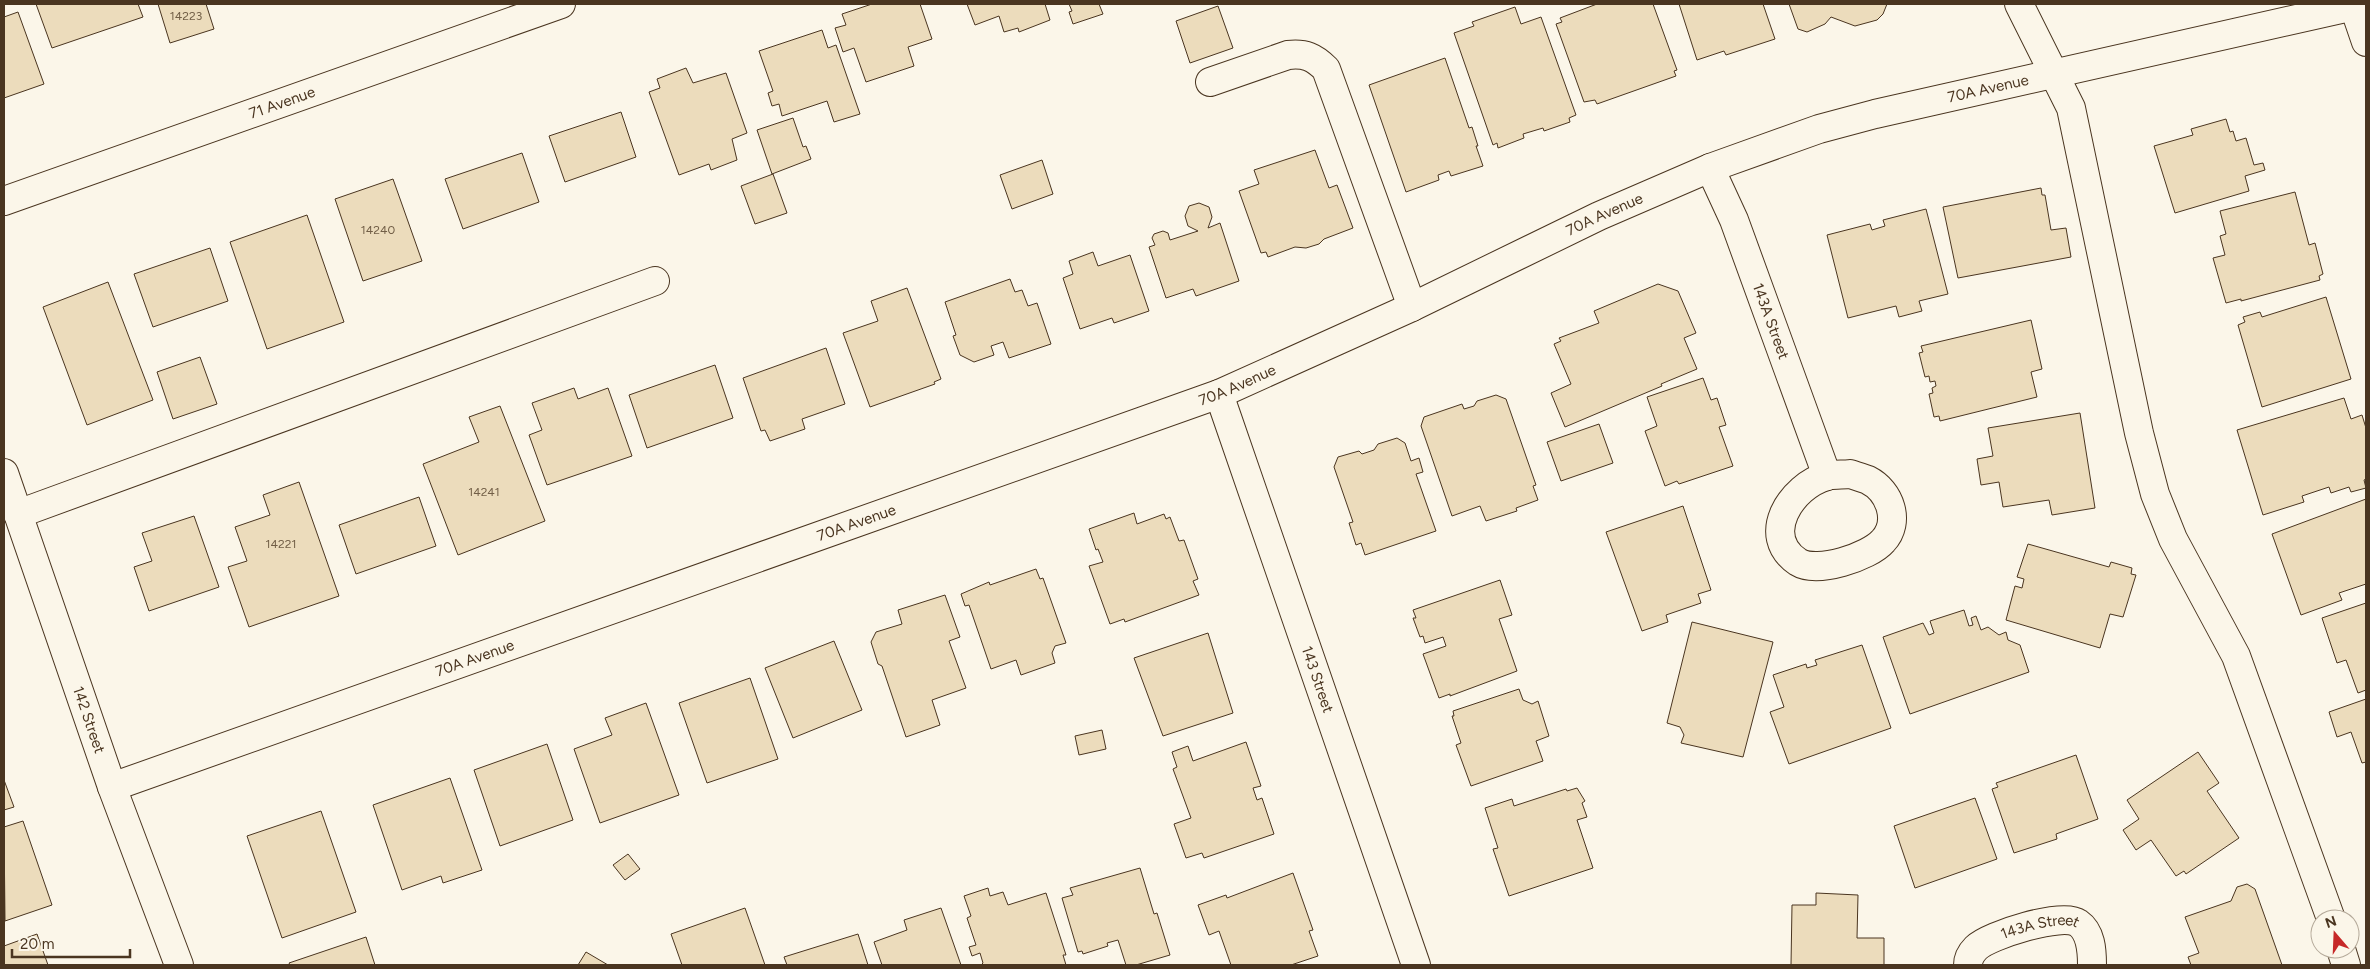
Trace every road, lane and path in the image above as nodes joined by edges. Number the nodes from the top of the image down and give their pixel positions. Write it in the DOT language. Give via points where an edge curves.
graph roads {
  1 [pos="561,4"];
  2 [pos="2019,4"];
  3 [pos="2356,5"];
  4 [pos="2366,42"];
  5 [pos="2053,74"];
  6 [pos="1210,82"];
  7 [pos="1710,168"];
  8 [pos="4,201"];
  9 [pos="655,281"];
  10 [pos="1412,307"];
  11 [pos="1219,394"];
  12 [pos="4,473"];
  13 [pos="1827,476"];
  14 [pos="18,514"];
  15 [pos="112,786"];
  16 [pos="2327,909"];
  17 [pos="179,965"];
  18 [pos="1416,965"];
  19 [pos="1968,965"];
  20 [pos="2092,965"];
  1 -- 8 [label="street, 71 Avenue"];
  2 -- 5 [label="street"];
  3 -- 4 [label="street"];
  3 -- 5 [label="street, 70A Avenue"];
  5 -- 7 [label="street, 70A Avenue" via="1820,129"];
  5 -- 16 [label="street" via="2070,108 2155,494 2173,539 2236,656"];
  6 -- 10 [label="street" via="1288,54 1315,58 1326,70"];
  7 -- 10 [label="street, 70A Avenue" via="1599,216"];
  7 -- 13 [label="street, 143A Street" via="1734,220"];
  9 -- 14 [label="street"];
  10 -- 11 [label="street, 70A Avenue"];
  11 -- 15 [label="street, 70A Avenue"];
  11 -- 18 [label="street, 143 Street"];
  12 -- 14 [label="street, 142 Street"];
  14 -- 15 [label="street, 142 Street"];
  15 -- 17 [label="street, 142 Street"];
  19 -- 20 [label="street, 143A Street" via="1977,947 1994,938 2041,923 2066,919 2076,921 2088,936"];
}
